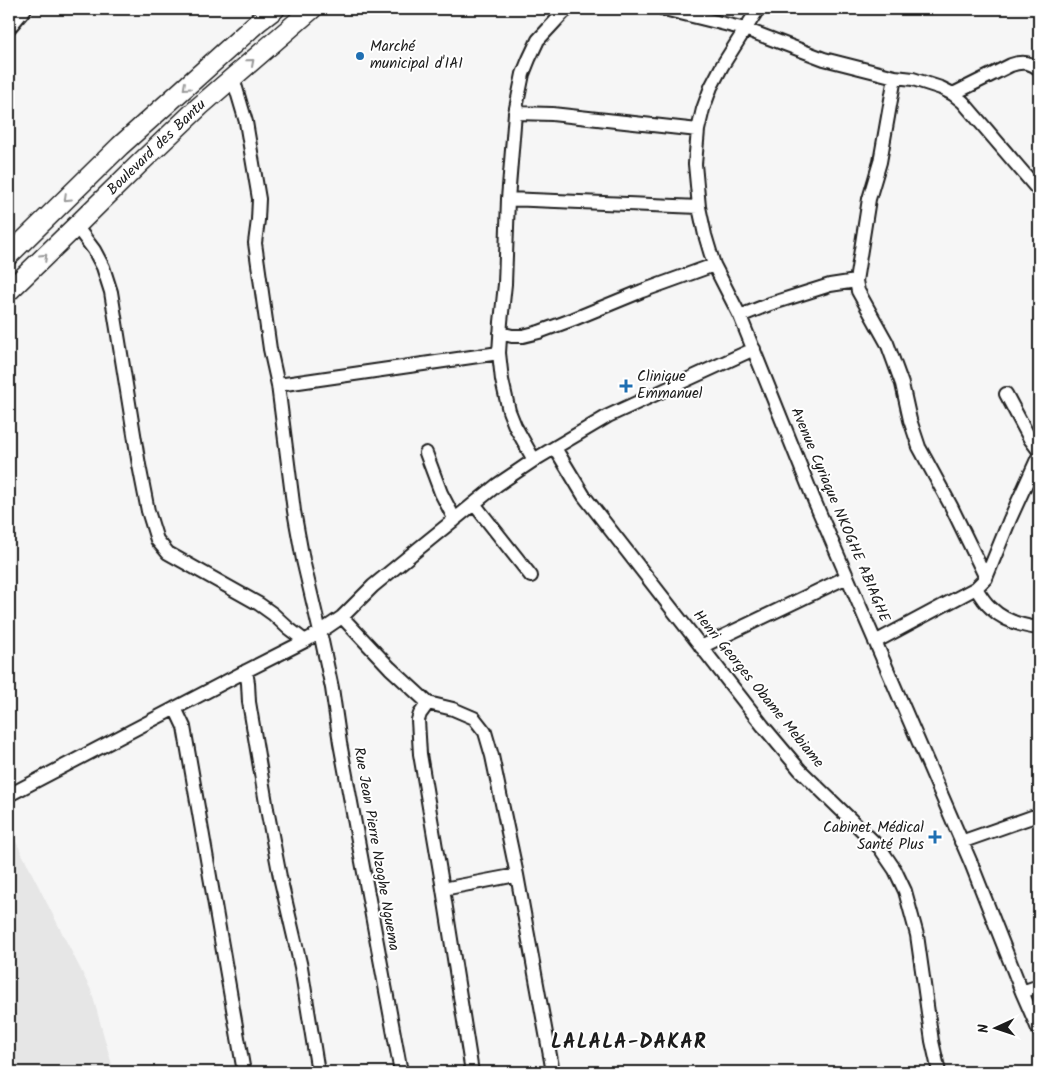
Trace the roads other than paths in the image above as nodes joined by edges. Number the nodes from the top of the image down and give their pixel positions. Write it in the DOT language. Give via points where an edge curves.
graph roads {
  1 [pos="25,9"];
  2 [pos="275,9"];
  3 [pos="568,9"];
  4 [pos="664,9"];
  5 [pos="758,9"];
  6 [pos="311,10"];
  7 [pos="9,28"];
  8 [pos="745,29"];
  9 [pos="1039,69"];
  10 [pos="895,77"];
  11 [pos="233,78"];
  12 [pos="953,94"];
  13 [pos="515,113"];
  14 [pos="698,130"];
  15 [pos="1039,191"];
  16 [pos="508,199"];
  17 [pos="699,207"];
  18 [pos="76,226"];
  19 [pos="9,255"];
  20 [pos="714,265"];
  21 [pos="856,281"];
  22 [pos="9,291"];
  23 [pos="740,316"];
  24 [pos="500,333"];
  25 [pos="754,350"];
  26 [pos="499,353"];
  27 [pos="278,386"];
  28 [pos="1006,394"];
  29 [pos="555,448"];
  30 [pos="1039,451"];
  31 [pos="426,453"];
  32 [pos="1039,455"];
  33 [pos="534,460"];
  34 [pos="474,504"];
  35 [pos="455,520"];
  36 [pos="531,576"];
  37 [pos="847,577"];
  38 [pos="986,578"];
  39 [pos="976,588"];
  40 [pos="342,617"];
  41 [pos="1039,628"];
  42 [pos="320,632"];
  43 [pos="305,641"];
  44 [pos="875,642"];
  45 [pos="701,646"];
  46 [pos="246,671"];
  47 [pos="428,703"];
  48 [pos="175,708"];
  49 [pos="9,795"];
  50 [pos="1039,816"];
  51 [pos="961,842"];
  52 [pos="516,875"];
  53 [pos="443,889"];
  54 [pos="1039,986"];
  55 [pos="1022,992"];
  56 [pos="1039,1031"];
  57 [pos="244,1072"];
  58 [pos="318,1072"];
  59 [pos="401,1072"];
  60 [pos="472,1072"];
  61 [pos="553,1072"];
  62 [pos="939,1072"];
  1 -- 7 [label="street"];
  2 -- 19 [label="highway, Boulevard des Bantu, one-way" via="120,146"];
  3 -- 13 [label="street" via="538,40 526,66"];
  4 -- 8 [label="street"];
  5 -- 8 [label="street, Avenue Cyriaque NKOGHE ABIAGHE"];
  11 -- 6 [label="highway, Boulevard des Bantu, one-way"];
  8 -- 10 [label="street" via="824,59"];
  8 -- 14 [label="street, Avenue Cyriaque NKOGHE ABIAGHE" via="711,87"];
  9 -- 12 [label="street" via="1028,62 1020,62"];
  10 -- 12 [label="street" via="913,79"];
  10 -- 21 [label="street" via="880,162 869,199"];
  11 -- 18 [label="highway, Boulevard des Bantu"];
  11 -- 27 [label="street, Rue Jean Pierre Nzoghe Nguema" via="246,122 259,199 255,243"];
  12 -- 15 [label="street"];
  13 -- 14 [label="street"];
  13 -- 16 [label="street"];
  14 -- 17 [label="street, Avenue Cyriaque NKOGHE ABIAGHE" via="695,164"];
  16 -- 17 [label="street"];
  16 -- 24 [label="street"];
  17 -- 20 [label="street, Avenue Cyriaque NKOGHE ABIAGHE"];
  22 -- 18 [label="highway, Boulevard des Bantu, one-way"];
  18 -- 43 [label="street" via="94,250 111,292 139,465 157,540 168,553 259,604"];
  20 -- 23 [label="street, Avenue Cyriaque NKOGHE ABIAGHE"];
  20 -- 24 [label="street" via="539,332 523,336"];
  21 -- 23 [label="street" via="830,285"];
  21 -- 38 [label="street" via="899,376 919,448"];
  23 -- 25 [label="street, Avenue Cyriaque NKOGHE ABIAGHE"];
  24 -- 26 [label="street"];
  25 -- 29 [label="street" via="608,416"];
  25 -- 37 [label="street, Avenue Cyriaque NKOGHE ABIAGHE"];
  26 -- 27 [label="street"];
  26 -- 33 [label="street" via="509,411"];
  27 -- 42 [label="street, Rue Jean Pierre Nzoghe Nguema" via="294,511"];
  28 -- 30 [label="street"];
  29 -- 33 [label="street"];
  29 -- 45 [label="street, Henri Georges Obame Mebiame" via="584,496"];
  31 -- 35 [label="street"];
  32 -- 38 [label="street"];
  33 -- 34 [label="street"];
  34 -- 35 [label="street"];
  34 -- 36 [label="street"];
  35 -- 40 [label="street" via="373,586"];
  37 -- 44 [label="street, Avenue Cyriaque NKOGHE ABIAGHE"];
  37 -- 45 [label="street"];
  38 -- 39 [label="street"];
  39 -- 41 [label="street" via="989,607 1001,617"];
  39 -- 44 [label="street"];
  40 -- 42 [label="street"];
  40 -- 47 [label="street"];
  42 -- 43 [label="street"];
  42 -- 59 [label="street, Rue Jean Pierre Nzoghe Nguema"];
  43 -- 46 [label="street"];
  44 -- 51 [label="street, Avenue Cyriaque NKOGHE ABIAGHE"];
  45 -- 62 [label="street, Henri Georges Obame Mebiame" via="800,770 874,842 895,870 905,891 917,934"];
  46 -- 48 [label="street"];
  46 -- 58 [label="street" via="266,800 301,967"];
  47 -- 52 [label="street" via="474,718 485,732"];
  47 -- 53 [label="street" via="418,720 420,754"];
  48 -- 49 [label="street"];
  48 -- 57 [label="street" via="184,727"];
  50 -- 51 [label="street"];
  51 -- 55 [label="street, Avenue Cyriaque NKOGHE ABIAGHE"];
  52 -- 53 [label="street"];
  52 -- 61 [label="street"];
  53 -- 60 [label="street"];
  54 -- 55 [label="street"];
  55 -- 56 [label="street, Avenue Cyriaque NKOGHE ABIAGHE"];
}
